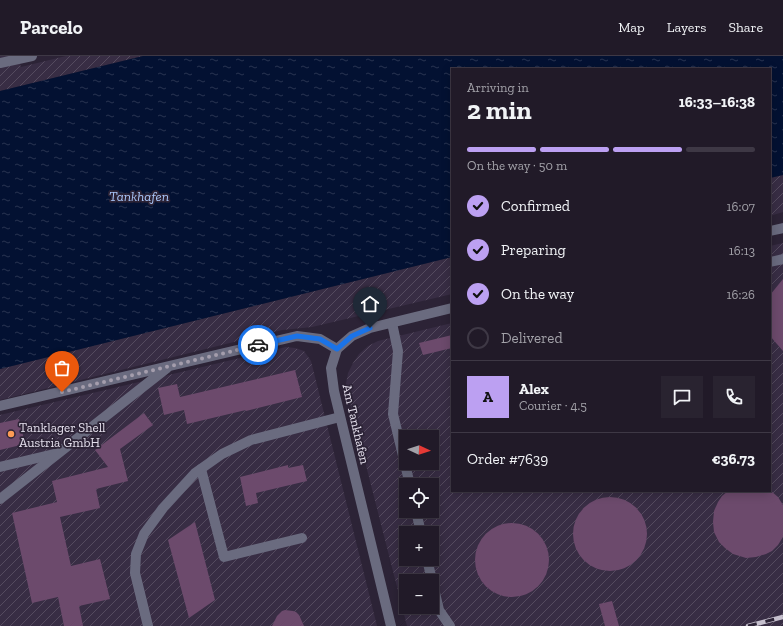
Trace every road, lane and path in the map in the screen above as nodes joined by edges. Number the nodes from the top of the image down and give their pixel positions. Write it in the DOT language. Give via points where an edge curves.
graph roads {
  1 [pos="26,57"];
  2 [pos="0,63"];
  3 [pos="783,228"];
  4 [pos="771,231"];
  5 [pos="783,259"];
  6 [pos="771,262"];
  7 [pos="451,308"];
  8 [pos="392,323"];
  9 [pos="337,349"];
  10 [pos="170,366"];
  11 [pos="0,406"];
  12 [pos="340,417"];
  13 [pos="57,453"];
  14 [pos="0,467"];
  15 [pos="201,468"];
  16 [pos="408,478"];
  17 [pos="0,499"];
  18 [pos="302,538"];
  19 [pos="429,566"];
  20 [pos="148,626"];
  21 [pos="391,626"];
  22 [pos="450,626"];
  1 -- 2 [label="street"];
  3 -- 4 [label="street"];
  5 -- 6 [label="street"];
  7 -- 8 [label="street"];
  8 -- 9 [label="street" via="370,328 352,336"];
  8 -- 16 [label="street" via="398,351 393,414"];
  9 -- 10 [label="street" via="320,339 297,336"];
  9 -- 12 [label="street, Am Tankhafen" via="331,368"];
  10 -- 11 [label="street"];
  10 -- 13 [label="street"];
  12 -- 15 [label="street" via="251,440"];
  12 -- 21 [label="street, Am Tankhafen"];
  13 -- 14 [label="street"];
  13 -- 17 [label="street"];
  15 -- 18 [label="street" via="224,557"];
  15 -- 20 [label="street" via="163,508 144,534 136,554 135,573"];
  19 -- 22 [label="street" via="439,610"];
}
